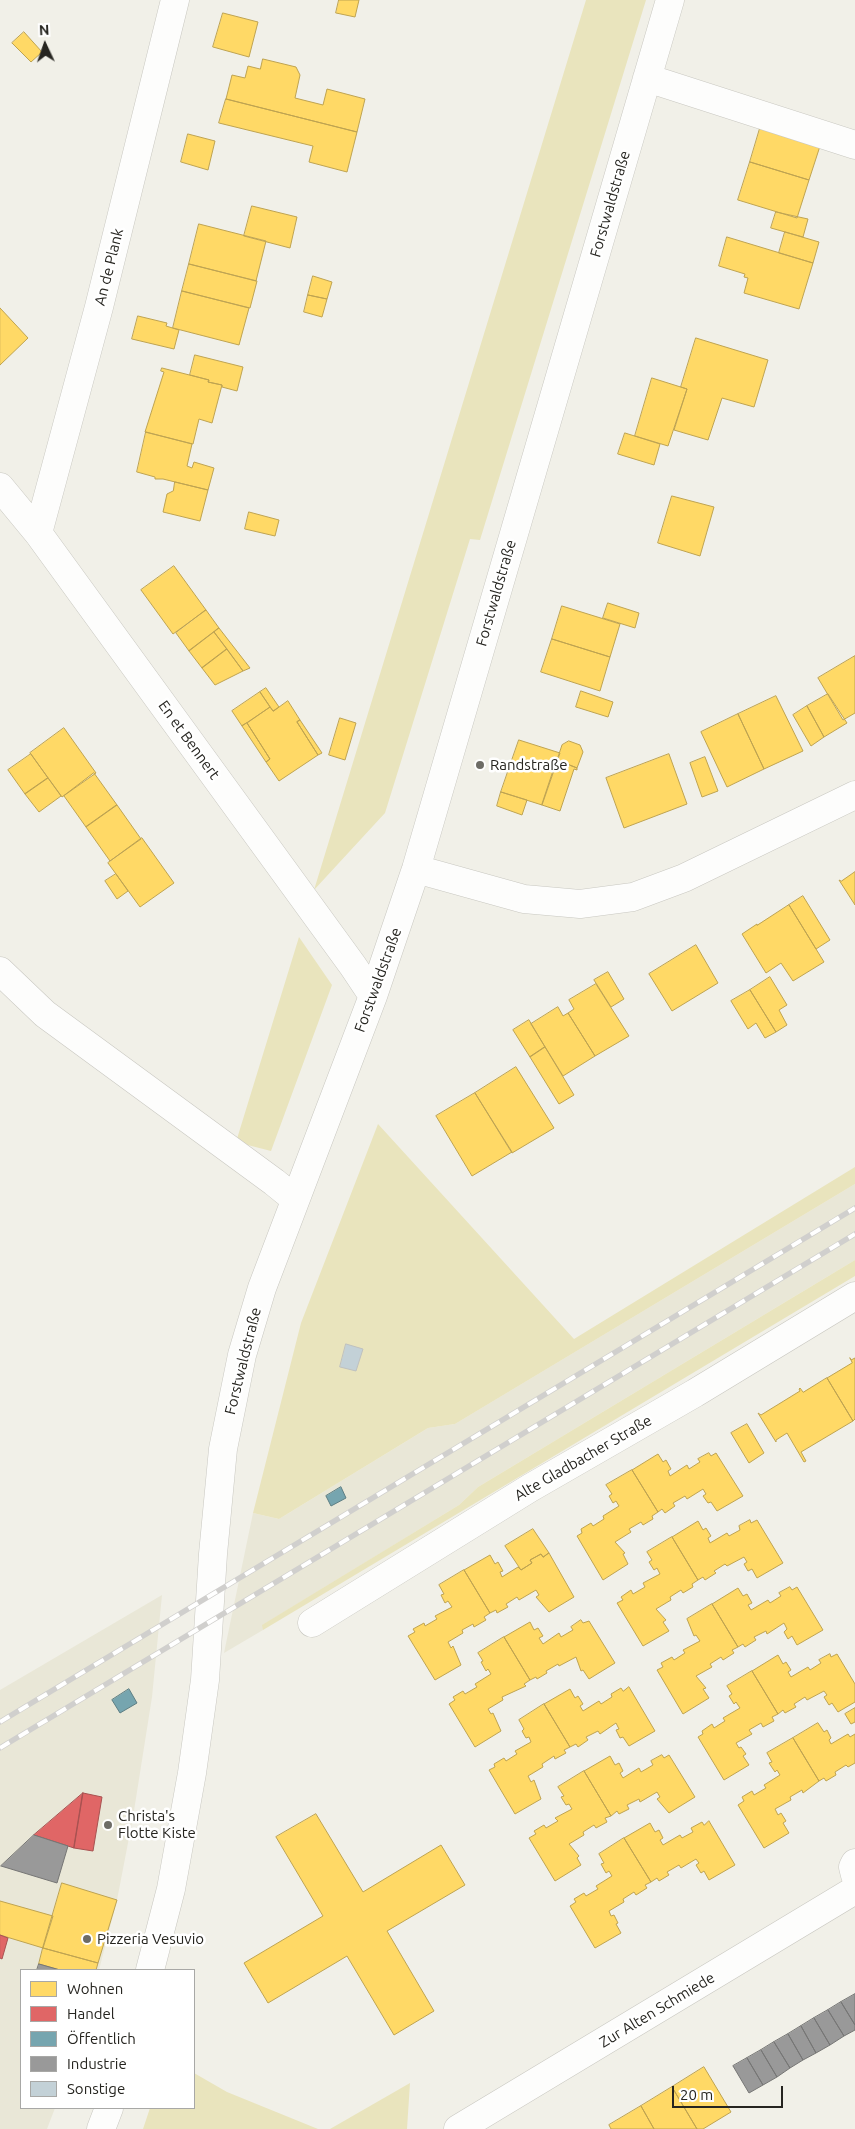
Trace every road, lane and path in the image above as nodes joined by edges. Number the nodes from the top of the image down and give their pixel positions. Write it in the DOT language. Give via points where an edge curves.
graph roads {
  1 [pos="175,0"];
  2 [pos="670,0"];
  3 [pos="646,78"];
  4 [pos="855,146"];
  5 [pos="0,487"];
  6 [pos="38,533"];
  7 [pos="855,795"];
  8 [pos="416,869"];
  9 [pos="0,971"];
  10 [pos="373,996"];
  11 [pos="295,1200"];
  12 [pos="855,1296"];
  13 [pos="312,1623"];
  14 [pos="855,1862"];
  15 [pos="855,1875"];
  16 [pos="855,1890"];
  17 [pos="150,1969"];
  18 [pos="109,2109"];
  19 [pos="101,2129"];
  20 [pos="458,2129"];
  1 -- 6 [label="street, An de Plank" via="99,308"];
  2 -- 3 [label="street, Forstwaldstraße"];
  3 -- 4 [label="street"];
  3 -- 8 [label="street, Forstwaldstraße"];
  5 -- 6 [label="street, En et Bennert"];
  6 -- 10 [label="street, En et Bennert"];
  7 -- 8 [label="street" via="684,878 633,896 580,904 524,898"];
  8 -- 10 [label="street, Forstwaldstraße"];
  9 -- 11 [label="street" via="45,1014"];
  10 -- 11 [label="street, Forstwaldstraße"];
  11 -- 17 [label="street, Forstwaldstraße" via="262,1288 242,1355 223,1450 205,1680 196,1745 171,1889"];
  12 -- 13 [label="street, Alte Gladbacher Straße" via="530,1488"];
  14 -- 15 [label="street"];
  16 -- 20 [label="street, Zur Alten Schmiede"];
  18 -- 19 [label="street"];
}
